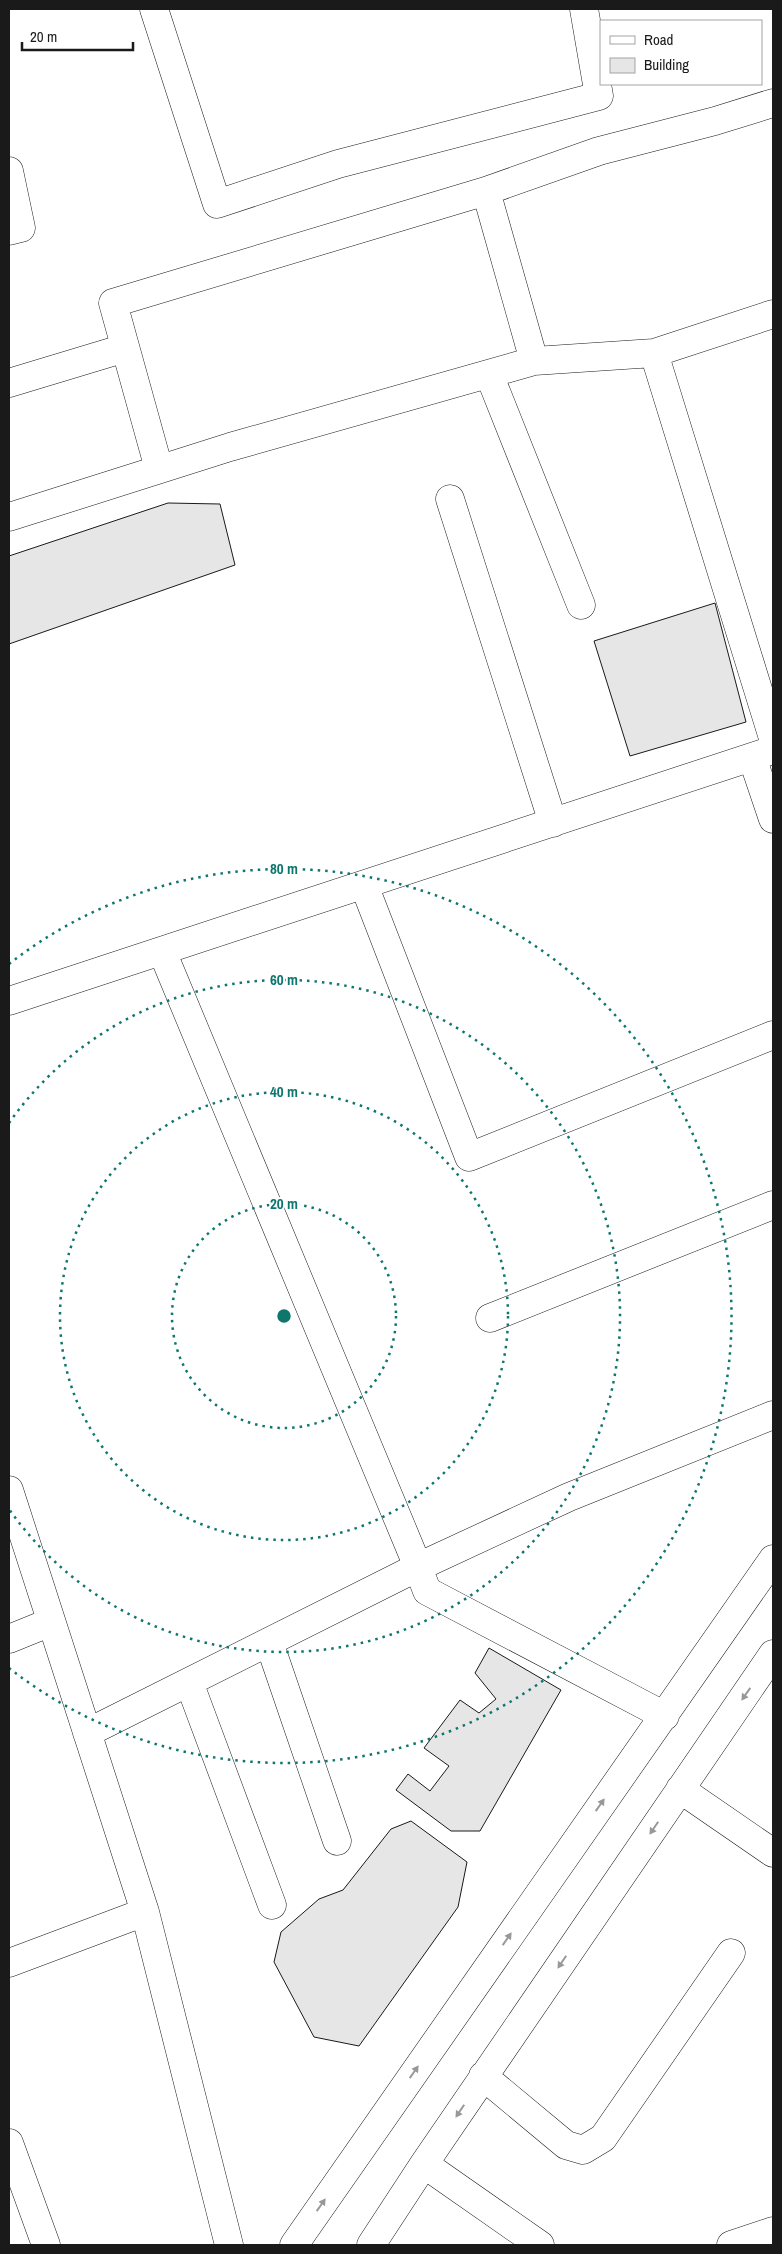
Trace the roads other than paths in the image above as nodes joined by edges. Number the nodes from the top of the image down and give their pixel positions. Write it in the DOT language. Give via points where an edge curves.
graph roads {
  1 [pos="154,9"];
  2 [pos="584,9"];
  3 [pos="773,102"];
  4 [pos="9,171"];
  5 [pos="486,191"];
  6 [pos="9,230"];
  7 [pos="773,314"];
  8 [pos="125,348"];
  9 [pos="654,353"];
  10 [pos="534,361"];
  11 [pos="489,374"];
  12 [pos="9,383"];
  13 [pos="159,469"];
  14 [pos="450,499"];
  15 [pos="9,517"];
  16 [pos="581,605"];
  17 [pos="773,738"];
  18 [pos="763,754"];
  19 [pos="773,819"];
  20 [pos="553,822"];
  21 [pos="364,884"];
  22 [pos="162,951"];
  23 [pos="9,1001"];
  24 [pos="773,1035"];
  25 [pos="773,1205"];
  26 [pos="490,1318"];
  27 [pos="773,1415"];
  28 [pos="9,1490"];
  29 [pos="773,1559"];
  30 [pos="418,1567"];
  31 [pos="51,1622"];
  32 [pos="9,1638"];
  33 [pos="269,1642"];
  34 [pos="772,1659"];
  35 [pos="189,1682"];
  36 [pos="665,1716"];
  37 [pos="87,1733"];
  38 [pos="680,1789"];
  39 [pos="337,1841"];
  40 [pos="773,1853"];
  41 [pos="272,1905"];
  42 [pos="144,1912"];
  43 [pos="731,1953"];
  44 [pos="9,1963"];
  45 [pos="483,2076"];
  46 [pos="9,2143"];
  47 [pos="424,2164"];
  48 [pos="773,2231"];
  49 [pos="380,2240"];
  50 [pos="46,2245"];
  51 [pos="230,2245"];
  52 [pos="294,2245"];
  53 [pos="540,2245"];
  54 [pos="731,2245"];
  1 -- 2 [label="street" via="217,204 338,164 599,96"];
  3 -- 5 [label="street" via="715,121 599,151"];
  4 -- 6 [label="street" via="20,228"];
  5 -- 8 [label="street" via="113,303"];
  5 -- 10 [label="street"];
  7 -- 9 [label="street"];
  8 -- 12 [label="street"];
  8 -- 13 [label="street"];
  9 -- 10 [label="street"];
  9 -- 17 [label="street"];
  10 -- 11 [label="street"];
  11 -- 13 [label="street"];
  11 -- 16 [label="street"];
  13 -- 15 [label="street"];
  14 -- 20 [label="street"];
  18 -- 19 [label="street"];
  18 -- 20 [label="street"];
  20 -- 21 [label="street"];
  21 -- 22 [label="street"];
  21 -- 24 [label="street" via="469,1158"];
  22 -- 23 [label="street"];
  22 -- 30 [label="street"];
  25 -- 26 [label="street"];
  27 -- 30 [label="street" via="569,1497"];
  28 -- 31 [label="street"];
  29 -- 36 [label="street"];
  30 -- 33 [label="street"];
  30 -- 36 [label="street" via="427,1591"];
  31 -- 32 [label="street"];
  31 -- 37 [label="street"];
  33 -- 35 [label="street"];
  33 -- 39 [label="street"];
  34 -- 38 [label="street, one-way"];
  35 -- 37 [label="street"];
  35 -- 41 [label="street"];
  52 -- 36 [label="street, one-way"];
  37 -- 42 [label="street"];
  38 -- 40 [label="street"];
  38 -- 45 [label="street, one-way"];
  42 -- 44 [label="street"];
  42 -- 51 [label="street"];
  43 -- 45 [label="street" via="603,2138 594,2145 583,2150 566,2145"];
  45 -- 47 [label="street, one-way"];
  46 -- 50 [label="street"];
  47 -- 49 [label="street"];
  47 -- 53 [label="street"];
  48 -- 54 [label="street"];
}
